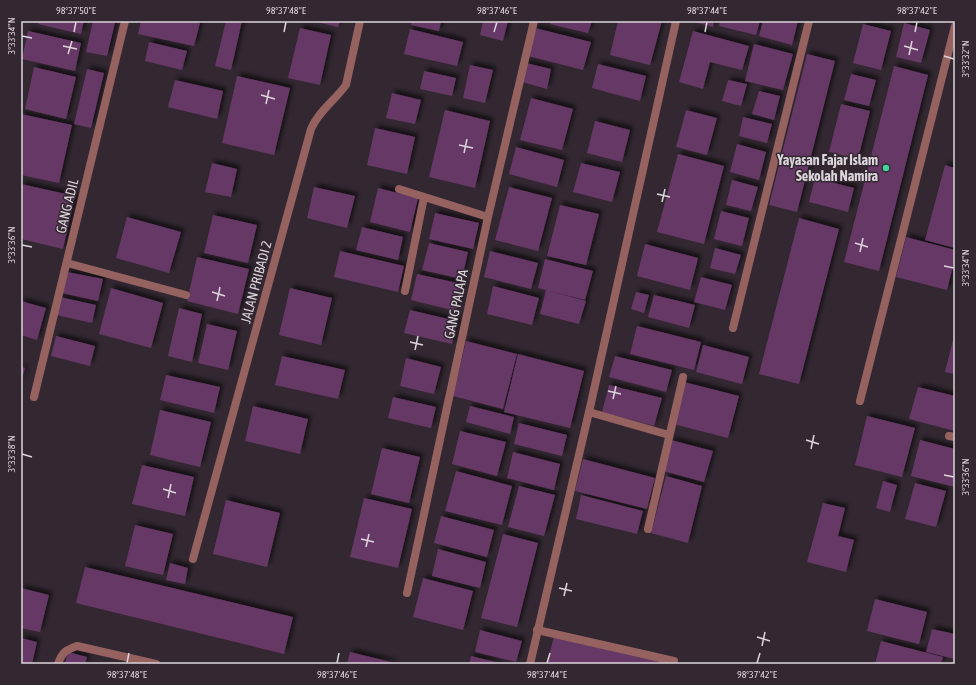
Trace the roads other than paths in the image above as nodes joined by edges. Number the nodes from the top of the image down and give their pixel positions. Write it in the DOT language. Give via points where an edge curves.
graph roads {
  1 [pos="125,21"];
  2 [pos="360,21"];
  3 [pos="534,21"];
  4 [pos="676,21"];
  5 [pos="809,21"];
  6 [pos="955,26"];
  7 [pos="399,189"];
  8 [pos="424,197"];
  9 [pos="488,217"];
  10 [pos="67,263"];
  11 [pos="405,291"];
  12 [pos="186,295"];
  13 [pos="733,328"];
  14 [pos="683,376"];
  15 [pos="34,397"];
  16 [pos="860,401"];
  17 [pos="589,412"];
  18 [pos="669,435"];
  19 [pos="648,529"];
  20 [pos="194,559"];
  21 [pos="407,593"];
  22 [pos="538,630"];
  23 [pos="674,661"];
  24 [pos="58,664"];
  25 [pos="156,664"];
  26 [pos="530,664"];
  1 -- 10 [label="street, GANG ADIL"];
  2 -- 20 [label="street, JALAN PRIBADI 2" via="346,85 314,121 311,129"];
  3 -- 9 [label="street, GANG PALAPA"];
  4 -- 17 [label="street"];
  5 -- 13 [label="street"];
  6 -- 16 [label="street"];
  7 -- 8 [label="street"];
  8 -- 9 [label="street"];
  8 -- 11 [label="street"];
  9 -- 21 [label="street, GANG PALAPA"];
  10 -- 12 [label="street"];
  10 -- 15 [label="street, GANG ADIL"];
  14 -- 18 [label="street"];
  17 -- 18 [label="street"];
  17 -- 22 [label="street"];
  18 -- 19 [label="street"];
  22 -- 23 [label="street"];
  22 -- 26 [label="street"];
  24 -- 25 [label="street" via="66,650 77,646"];
}
